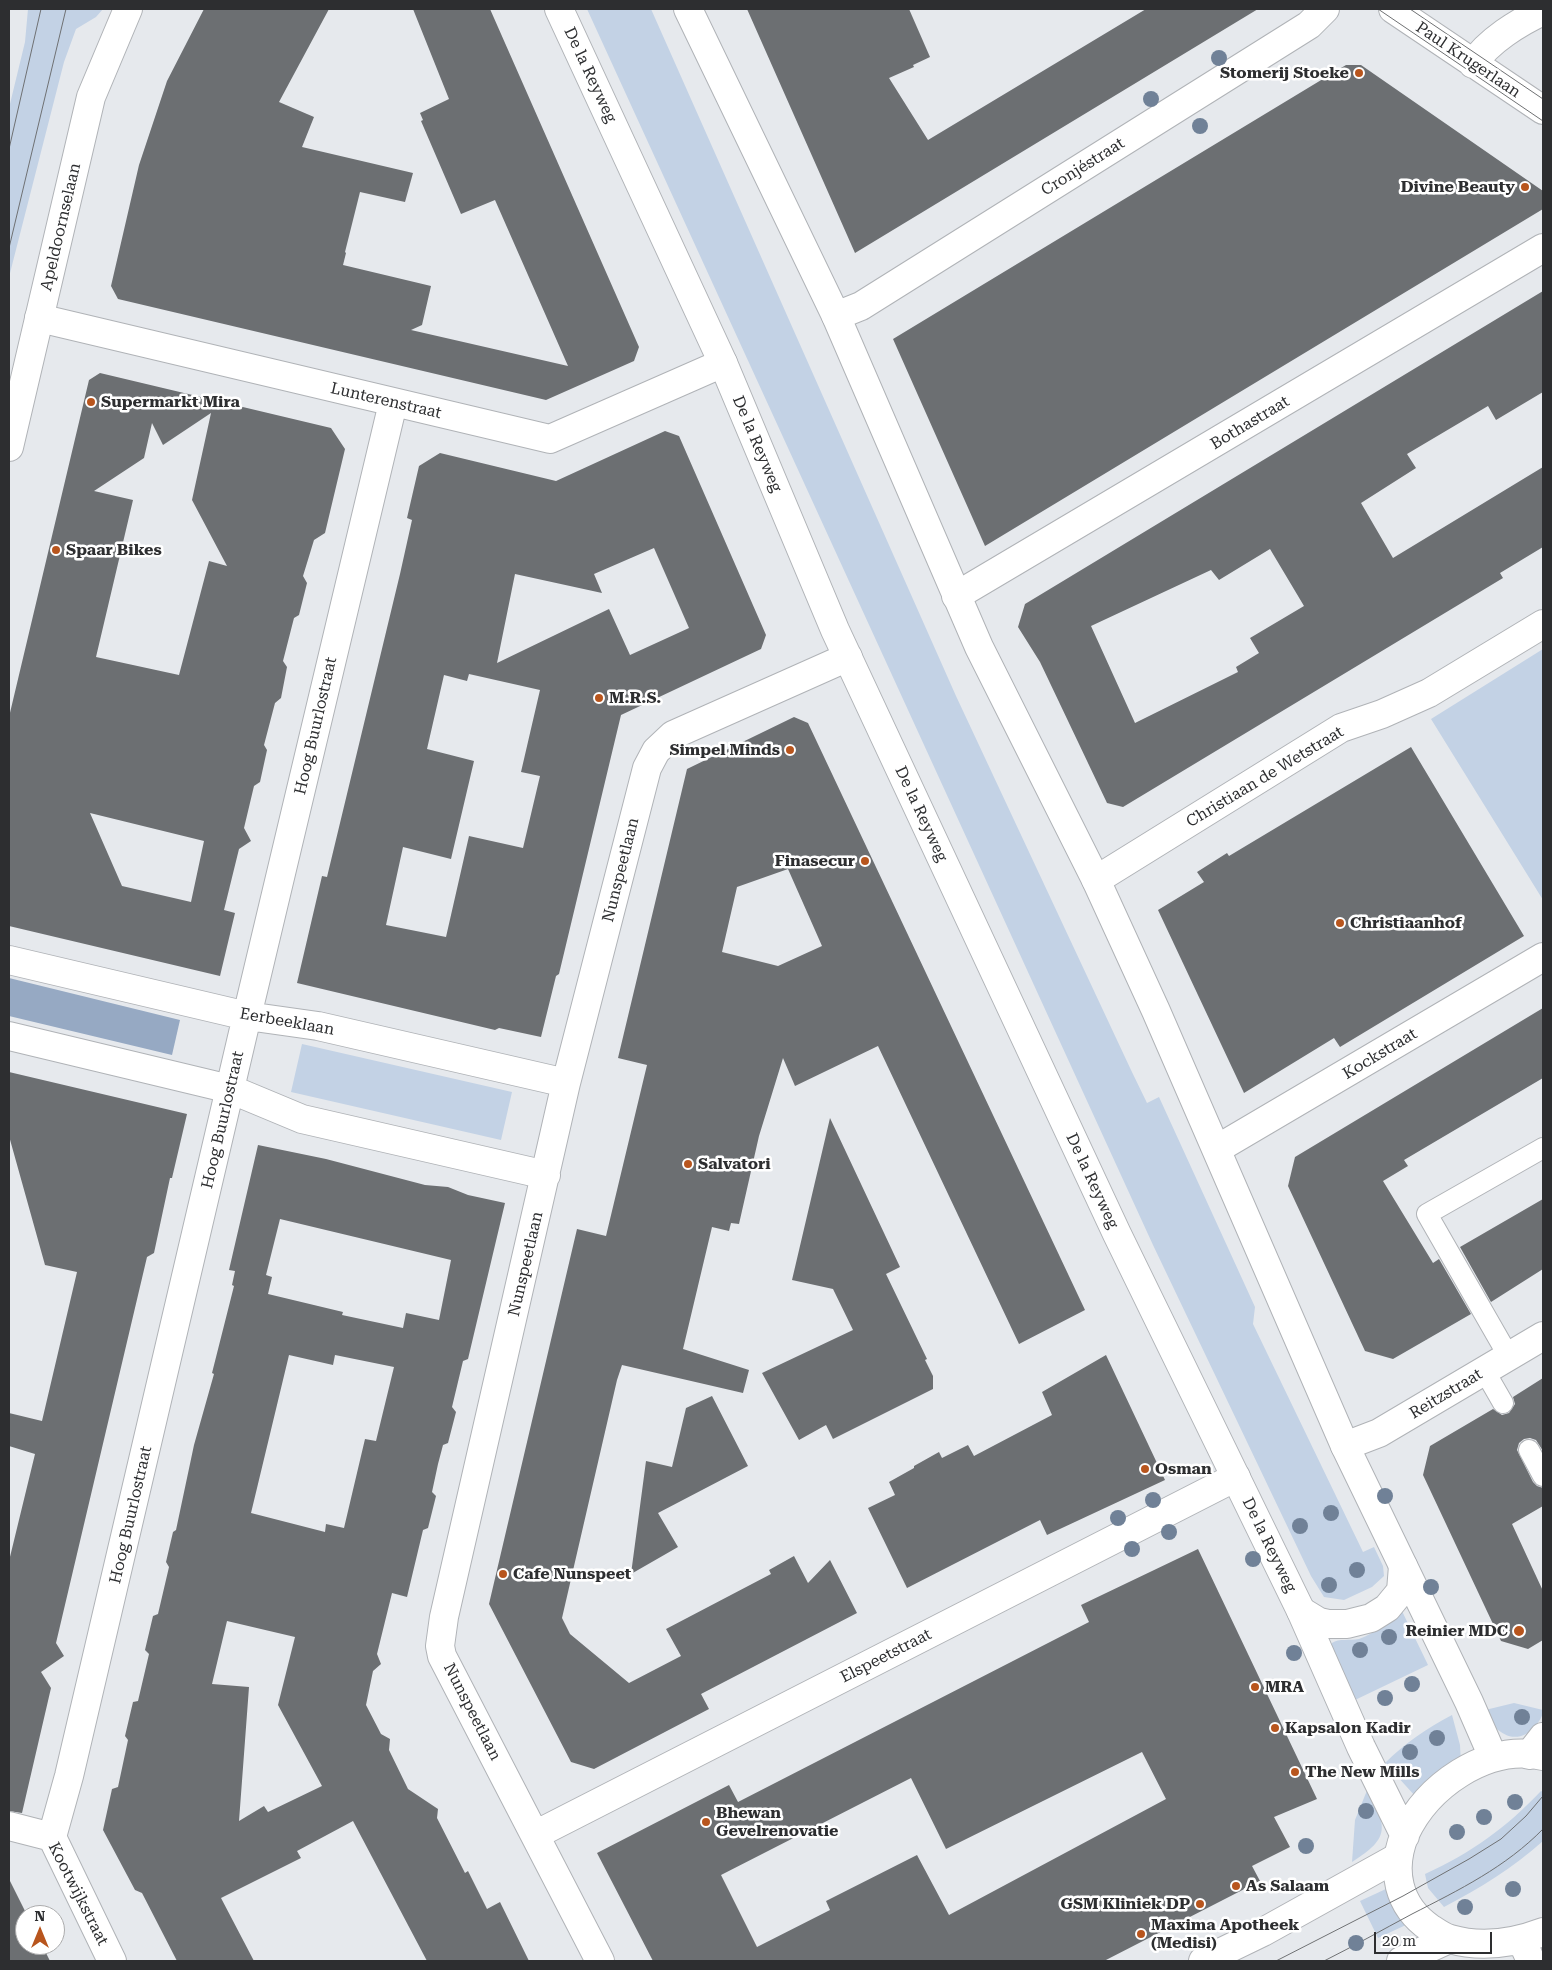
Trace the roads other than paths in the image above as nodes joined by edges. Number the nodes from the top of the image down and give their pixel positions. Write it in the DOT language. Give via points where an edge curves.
graph roads {
  1 [pos="127,9"];
  2 [pos="559,9"];
  3 [pos="688,9"];
  4 [pos="1325,9"];
  5 [pos="1393,9"];
  6 [pos="1543,11"];
  7 [pos="1474,64"];
  8 [pos="1543,110"];
  9 [pos="1543,248"];
  10 [pos="836,316"];
  11 [pos="39,318"];
  12 [pos="723,364"];
  13 [pos="393,403"];
  14 [pos="9,447"];
  15 [pos="956,596"];
  16 [pos="1543,624"];
  17 [pos="848,656"];
  18 [pos="1096,880"];
  19 [pos="1543,957"];
  20 [pos="9,960"];
  21 [pos="247,1016"];
  22 [pos="9,1036"];
  23 [pos="566,1083"];
  24 [pos="230,1088"];
  25 [pos="1543,1148"];
  26 [pos="1216,1149"];
  27 [pos="546,1175"];
  28 [pos="1543,1336"];
  29 [pos="1509,1357"];
  30 [pos="1484,1370"];
  31 [pos="1503,1403"];
  32 [pos="1345,1446"];
  33 [pos="1529,1450"];
  34 [pos="1543,1476"];
  35 [pos="1236,1477"];
  36 [pos="1403,1566"];
  37 [pos="1300,1611"];
  38 [pos="1538,1749"];
  39 [pos="1493,1757"];
  40 [pos="9,1826"];
  41 [pos="535,1835"];
  42 [pos="52,1837"];
  43 [pos="1402,1846"];
  44 [pos="1449,1939"];
  45 [pos="1532,1944"];
  46 [pos="112,1961"];
  47 [pos="600,1961"];
  48 [pos="1203,1961"];
  49 [pos="1401,1961"];
  1 -- 11 [label="street, Apeldoornselaan" via="91,97"];
  2 -- 12 [label="street, De la Reyweg"];
  3 -- 10 [label="street"];
  4 -- 10 [label="street, Cronjéstraat" via="1301,30 861,306"];
  5 -- 7 [label="street, Paul Krugerlaan"];
  6 -- 7 [label="street" via="1519,22 1479,55"];
  7 -- 8 [label="street, Paul Krugerlaan"];
  9 -- 15 [label="street, Bothastraat"];
  10 -- 15 [label="street"];
  11 -- 13 [label="street, Lunterenstraat"];
  11 -- 14 [label="street, Apeldoornselaan"];
  12 -- 13 [label="street, Lunterenstraat" via="550,439"];
  12 -- 17 [label="street, De la Reyweg"];
  13 -- 21 [label="street, Hoog Buurlostraat"];
  15 -- 18 [label="street"];
  16 -- 18 [label="street, Christiaan de Wetstraat" via="1429,693 1341,728"];
  17 -- 23 [label="street, Nunspeetlaan" via="673,734 656,751 647,768"];
  17 -- 35 [label="street, De la Reyweg" via="1117,1234"];
  18 -- 26 [label="street"];
  19 -- 26 [label="street, Kockstraat"];
  20 -- 21 [label="street, Eerbeeklaan"];
  21 -- 23 [label="street, Eerbeeklaan" via="318,1026"];
  21 -- 24 [label="street, Hoog Buurlostraat"];
  22 -- 24 [label="street"];
  23 -- 27 [label="street, Nunspeetlaan"];
  24 -- 27 [label="street" via="302,1119"];
  24 -- 42 [label="street, Hoog Buurlostraat" via="70,1776"];
  25 -- 29 [label="lane" via="1427,1214"];
  26 -- 32 [label="street"];
  27 -- 41 [label="street, Nunspeetlaan" via="440,1646 442,1656"];
  28 -- 29 [label="street, Reitzstraat"];
  29 -- 30 [label="street, Reitzstraat"];
  30 -- 31 [label="lane"];
  30 -- 32 [label="street, Reitzstraat" via="1379,1433"];
  32 -- 36 [label="street"];
  33 -- 34 [label="lane"];
  35 -- 37 [label="street, De la Reyweg"];
  35 -- 41 [label="street, Elspeetstraat"];
  36 -- 37 [label="street, De la Reyweg" via="1401,1591 1387,1608 1371,1618 1347,1624 1328,1624"];
  36 -- 39 [label="street"];
  37 -- 43 [label="street, De la Reyweg"];
  38 -- 39 [label="street"];
  39 -- 43 [label="street" via="1455,1776 1433,1794 1412,1820"];
  40 -- 42 [label="street, Kootwijkstraat"];
  41 -- 47 [label="street, Nunspeetlaan"];
  42 -- 46 [label="street, Kootwijkstraat"];
  43 -- 44 [label="street" via="1398,1881 1405,1902 1418,1920"];
  43 -- 48 [label="street" via="1263,1932"];
  44 -- 45 [label="street"];
  44 -- 49 [label="street"];
}
